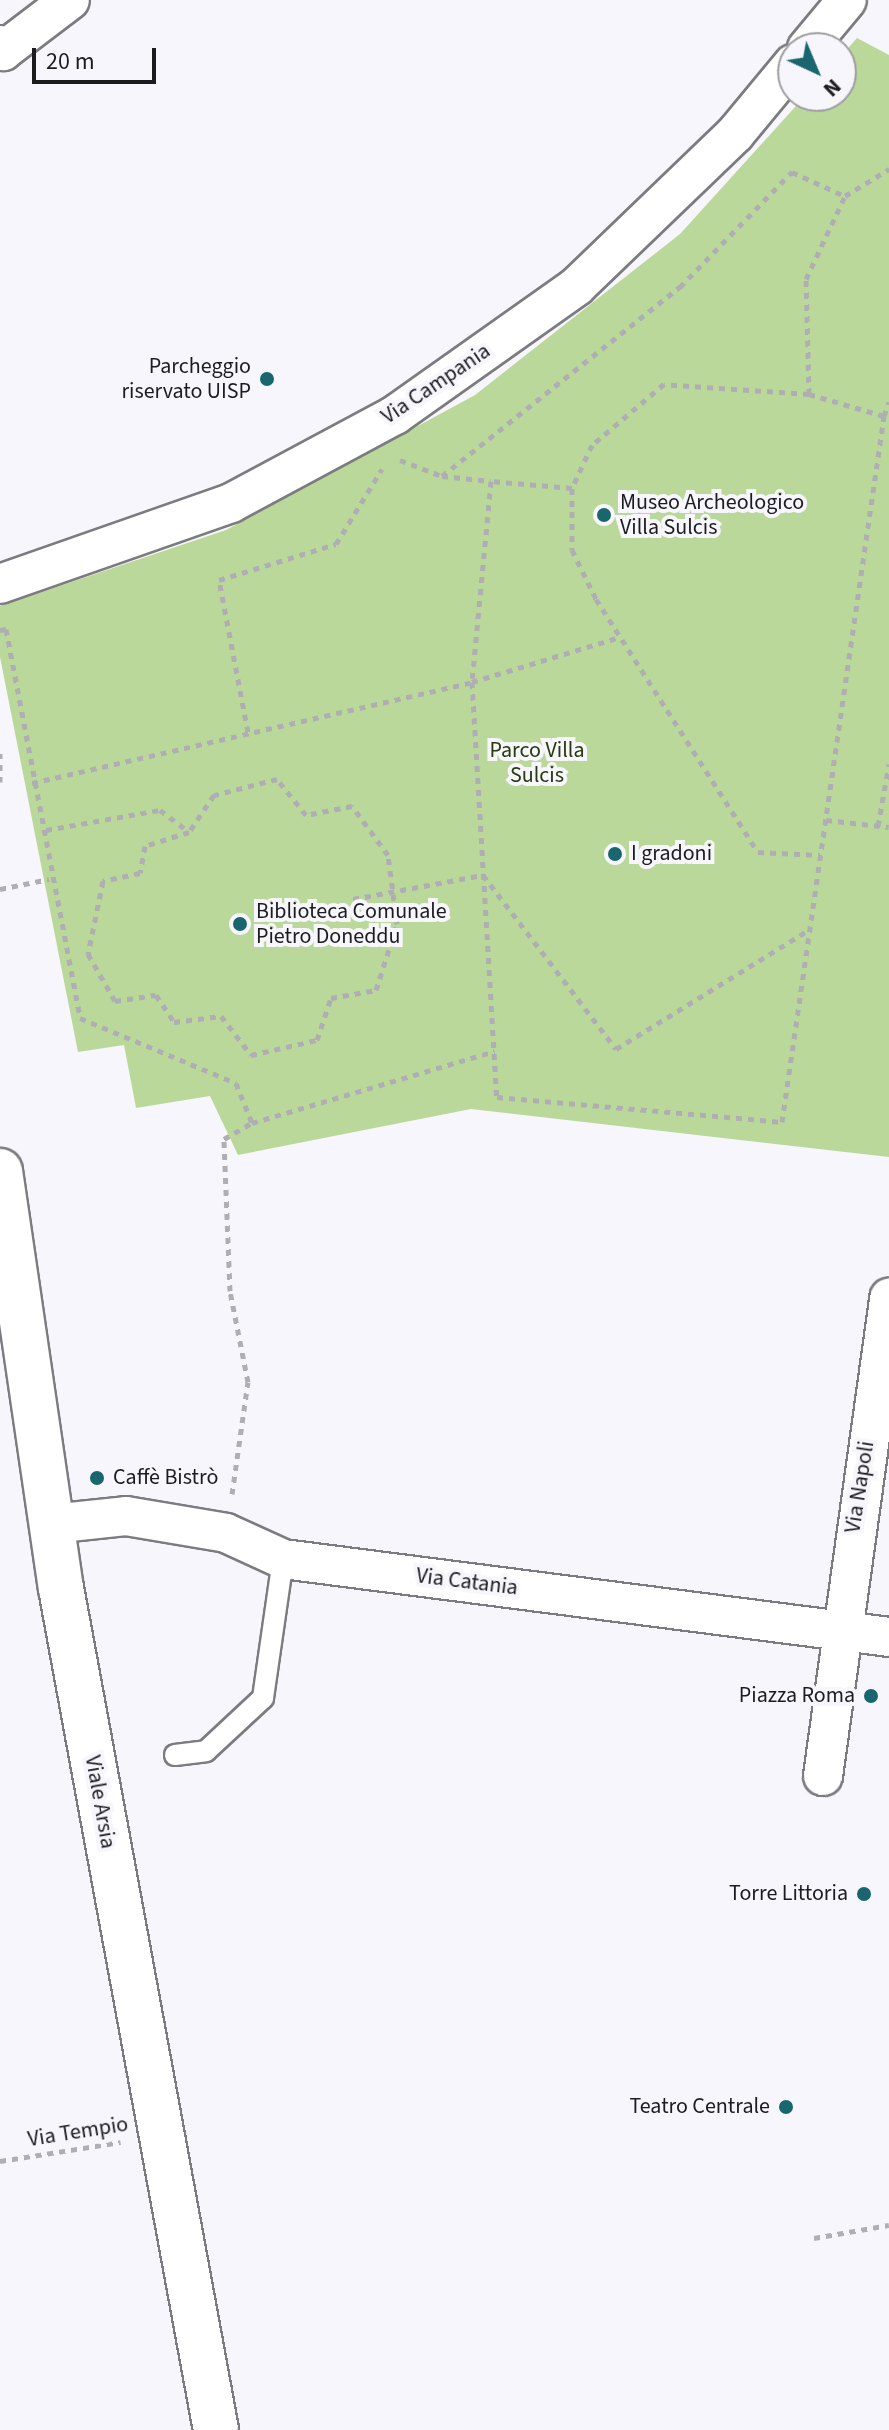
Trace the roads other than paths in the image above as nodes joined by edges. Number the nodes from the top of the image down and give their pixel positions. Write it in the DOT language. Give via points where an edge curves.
graph roads {
  1 [pos="70,0"];
  2 [pos="847,0"];
  3 [pos="820,32"];
  4 [pos="0,45"];
  5 [pos="777,83"];
  6 [pos="0,584"];
  7 [pos="0,1171"];
  8 [pos="8,1286"];
  9 [pos="889,1298"];
  10 [pos="51,1524"];
  11 [pos="283,1559"];
  12 [pos="839,1629"];
  13 [pos="889,1637"];
  14 [pos="175,1755"];
  15 [pos="823,1776"];
  16 [pos="216,2430"];
  1 -- 4 [label="street" via="3,51"];
  2 -- 3 [label="street"];
  5 -- 6 [label="street, Via Campania" via="735,134 577,286 395,415 231,503"];
  7 -- 8 [label="street, Viale Arsia"];
  8 -- 10 [label="street, Viale Arsia"];
  9 -- 12 [label="street, Via Napoli"];
  10 -- 11 [label="street, Via Catania" via="126,1516 226,1533"];
  10 -- 16 [label="street, Viale Arsia"];
  11 -- 12 [label="street, Via Catania"];
  11 -- 14 [label="lane" via="263,1698 206,1751"];
  12 -- 13 [label="street, Via Catania"];
  12 -- 15 [label="street, Via Napoli"];
}
